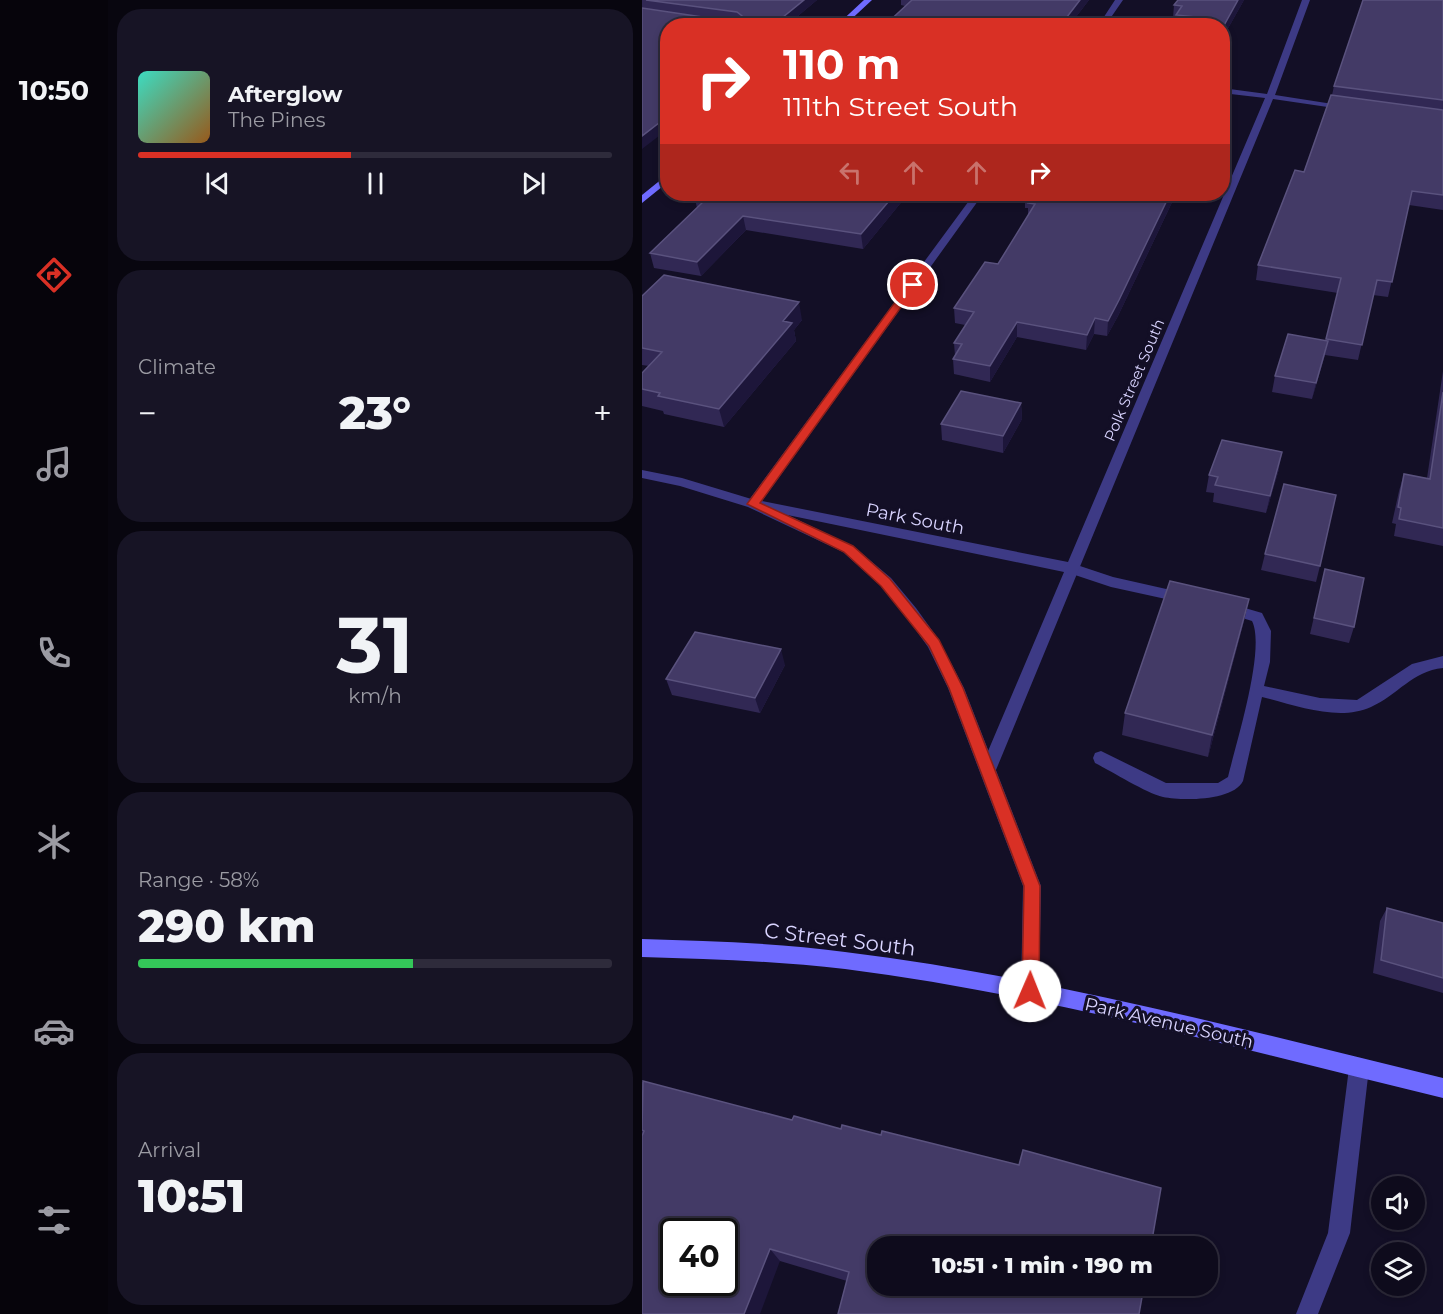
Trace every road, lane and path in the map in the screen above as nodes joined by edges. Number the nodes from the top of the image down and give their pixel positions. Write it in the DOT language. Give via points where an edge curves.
graph roads {
  1 [pos="868,0"];
  2 [pos="1119,0"];
  3 [pos="1306,0"];
  4 [pos="848,18"];
  5 [pos="1107,18"];
  6 [pos="1230,91"];
  7 [pos="1270,97"];
  8 [pos="1362,109"];
  9 [pos="660,184"];
  10 [pos="1230,192"];
  11 [pos="642,200"];
  12 [pos="974,201"];
  13 [pos="1226,201"];
  14 [pos="642,474"];
  15 [pos="753,504"];
  16 [pos="1071,568"];
  17 [pos="1443,662"];
  18 [pos="1256,690"];
  19 [pos="1101,758"];
  20 [pos="988,770"];
  21 [pos="642,948"];
  22 [pos="1030,991"];
  23 [pos="1359,1068"];
  24 [pos="1443,1088"];
  25 [pos="1307,1314"];
  1 -- 4 [label="main road"];
  2 -- 5 [label="street"];
  3 -- 7 [label="street, Polk Street South"];
  6 -- 7 [label="street"];
  7 -- 8 [label="street"];
  7 -- 10 [label="street, Polk Street South"];
  9 -- 11 [label="main road"];
  12 -- 15 [label="street"];
  13 -- 16 [label="street, Polk Street South"];
  14 -- 15 [label="street"];
  15 -- 16 [label="street, Park South"];
  15 -- 20 [label="street" via="848,549 898,597 934,644"];
  16 -- 18 [label="street, Park South" via="1111,582 1257,617 1264,631"];
  16 -- 20 [label="street, Polk Street South"];
  17 -- 18 [label="street" via="1432,661 1401,676 1359,706"];
  18 -- 19 [label="street, Park South" via="1235,781 1220,790 1164,790"];
  20 -- 22 [label="street" via="1032,886"];
  21 -- 22 [label="main road, C Street South" via="773,952 885,965"];
  22 -- 23 [label="main road, Park Avenue South"];
  23 -- 24 [label="main road, Park Avenue South"];
  23 -- 25 [label="street" via="1339,1233"];
}
